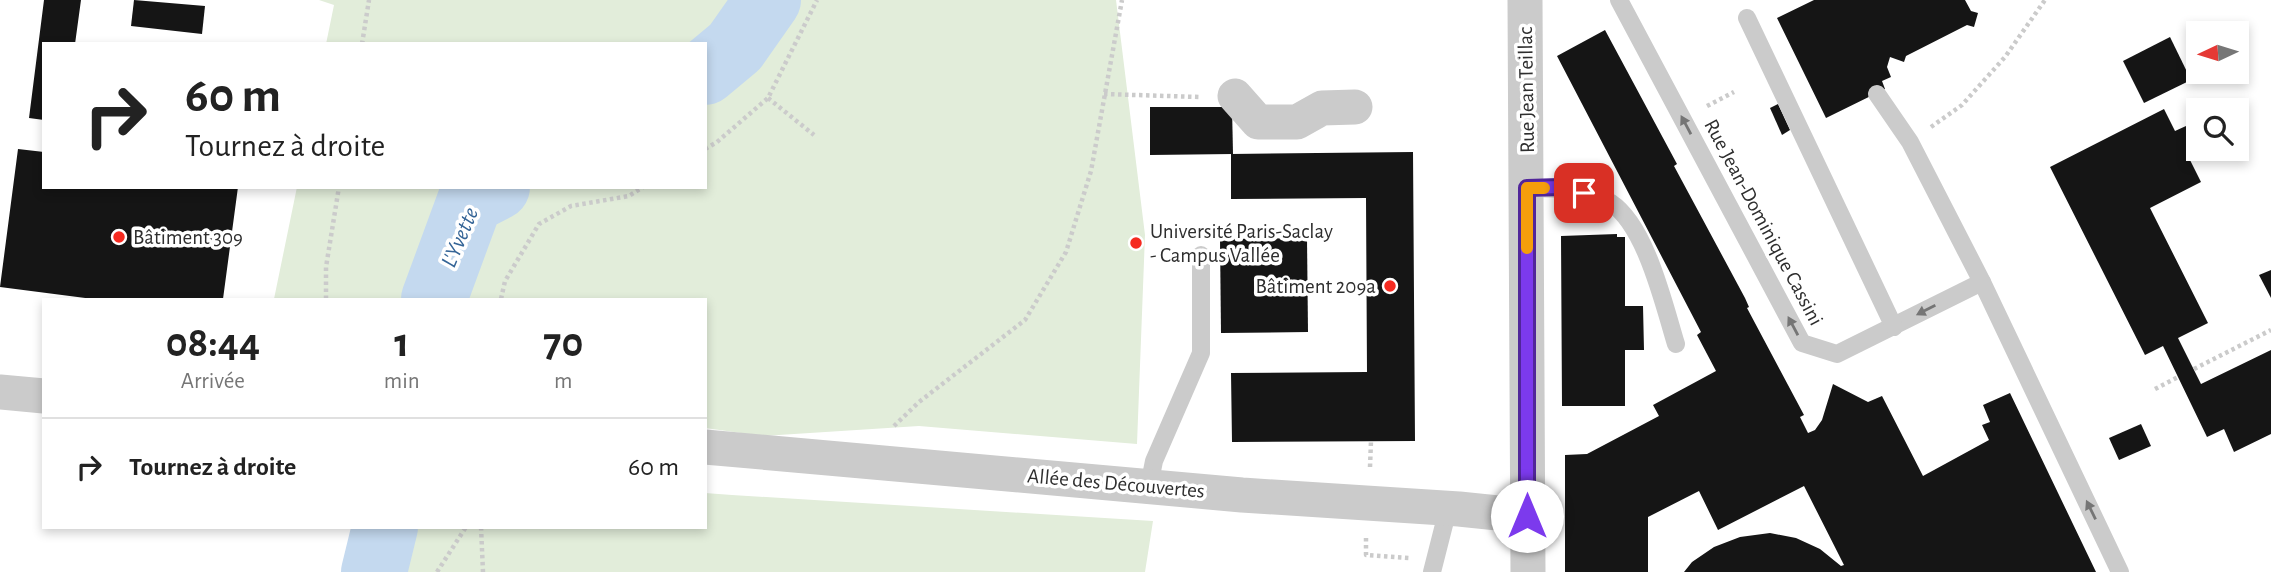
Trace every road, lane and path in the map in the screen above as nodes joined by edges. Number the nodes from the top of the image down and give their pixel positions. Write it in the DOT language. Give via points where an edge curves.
graph roads {
  1 [pos="369,0"];
  2 [pos="810,0"];
  3 [pos="1122,0"];
  4 [pos="1525,0"];
  5 [pos="1619,0"];
  6 [pos="2045,0"];
  7 [pos="816,2"];
  8 [pos="1747,18"];
  9 [pos="362,42"];
  10 [pos="1734,92"];
  11 [pos="1104,94"];
  12 [pos="1877,94"];
  13 [pos="1235,96"];
  14 [pos="768,98"];
  15 [pos="1354,107"];
  16 [pos="1700,110"];
  17 [pos="814,135"];
  18 [pos="1910,142"];
  19 [pos="707,148"];
  20 [pos="1527,188"];
  21 [pos="339,189"];
  22 [pos="640,189"];
  23 [pos="1202,255"];
  24 [pos="1982,282"];
  25 [pos="326,298"];
  26 [pos="501,298"];
  27 [pos="1894,327"];
  28 [pos="2271,330"];
  29 [pos="1676,344"];
  30 [pos="2193,369"];
  31 [pos="2178,377"];
  32 [pos="2155,389"];
  33 [pos="0,392"];
  34 [pos="42,396"];
  35 [pos="886,434"];
  36 [pos="1371,441"];
  37 [pos="707,447"];
  38 [pos="1370,468"];
  39 [pos="1149,486"];
  40 [pos="1448,509"];
  41 [pos="1527,516"];
  42 [pos="465,529"];
  43 [pos="481,529"];
  44 [pos="1366,532"];
  45 [pos="1433,566"];
  46 [pos="437,572"];
  47 [pos="483,572"];
  48 [pos="1528,572"];
  49 [pos="2120,572"];
  1 -- 9 [label="path"];
  2 -- 7 [label="path"];
  3 -- 11 [label="path"];
  4 -- 20 [label="street, Rue Jean Teillac"];
  27 -- 5 [label="lane, Rue Jean-Dominique Cassini, one-way" via="1837,354 1802,343"];
  6 -- 18 [label="path" via="2005,57 1962,105"];
  7 -- 14 [label="path"];
  8 -- 27 [label="lane"];
  10 -- 16 [label="path"];
  11 -- 13 [label="path"];
  11 -- 35 [label="path" via="1091,171 1066,252 1025,320 919,402"];
  12 -- 18 [label="lane"];
  13 -- 15 [label="street" via="1258,122 1297,122 1322,108"];
  14 -- 17 [label="path"];
  14 -- 19 [label="path"];
  18 -- 24 [label="lane"];
  20 -- 29 [label="lane" via="1560,187 1612,204 1634,227"];
  20 -- 41 [label="street, Rue Jean Teillac"];
  21 -- 25 [label="path" via="326,267"];
  22 -- 26 [label="path" via="629,196 572,206 539,224 505,281"];
  23 -- 39 [label="lane" via="1201,353 1154,461"];
  24 -- 27 [label="lane, Rue Jean-Dominique Cassini, one-way"];
  49 -- 24 [label="lane, one-way"];
  28 -- 30 [label="path"];
  31 -- 32 [label="path"];
  33 -- 34 [label="street"];
  36 -- 38 [label="path"];
  37 -- 39 [label="street, Allée des Découvertes"];
  39 -- 40 [label="street, Allée des Découvertes"];
  40 -- 41 [label="street, Allée des Découvertes"];
  40 -- 45 [label="lane"];
  41 -- 48 [label="street, Rue Jean Teillac"];
  42 -- 46 [label="path"];
  43 -- 47 [label="path"];
  44 -- 45 [label="path" via="1366,555"];
}
